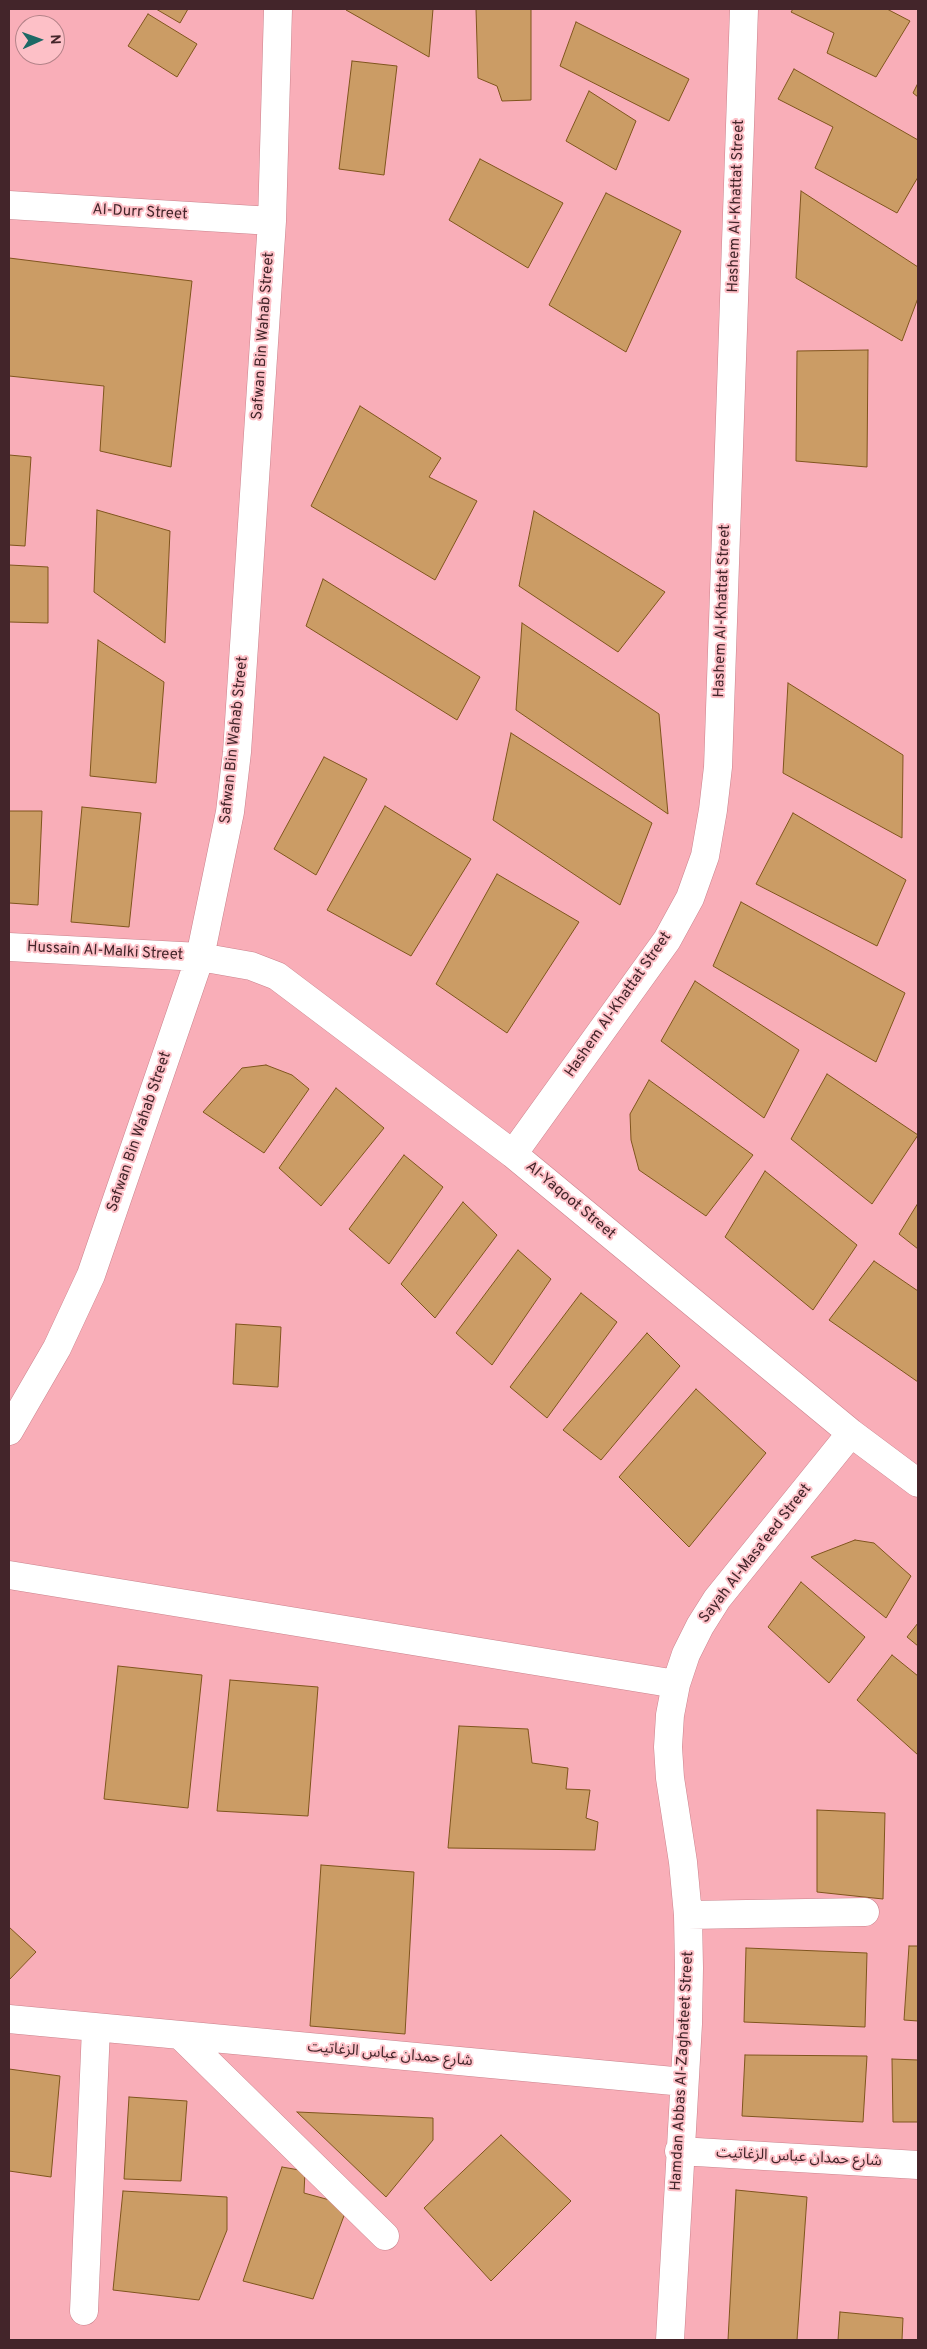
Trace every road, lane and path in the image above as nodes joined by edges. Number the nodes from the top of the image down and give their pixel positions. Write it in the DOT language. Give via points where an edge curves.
graph roads {
  1 [pos="278,9"];
  2 [pos="744,9"];
  3 [pos="9,205"];
  4 [pos="272,221"];
  5 [pos="9,947"];
  6 [pos="200,956"];
  7 [pos="513,1154"];
  8 [pos="9,1431"];
  9 [pos="851,1433"];
  10 [pos="918,1483"];
  11 [pos="9,1575"];
  12 [pos="676,1684"];
  13 [pos="864,1912"];
  14 [pos="688,1915"];
  15 [pos="9,2020"];
  16 [pos="96,2028"];
  17 [pos="180,2035"];
  18 [pos="684,2082"];
  19 [pos="680,2151"];
  20 [pos="918,2165"];
  21 [pos="385,2236"];
  22 [pos="84,2311"];
  23 [pos="670,2340"];
  1 -- 4 [label="street, Safwan Bin Wahab Street"];
  2 -- 7 [label="street, Hashem Al-Khattat Street" via="718,767 705,856 690,898 667,940"];
  3 -- 4 [label="street, Al-Durr Street"];
  4 -- 6 [label="street, Safwan Bin Wahab Street" via="237,752 230,812"];
  5 -- 6 [label="street, Hussain Al-Malki Street"];
  6 -- 7 [label="street, Al-Yaqoot Street" via="251,966 277,976"];
  6 -- 8 [label="street, Safwan Bin Wahab Street" via="91,1275 57,1348"];
  7 -- 9 [label="street, Al-Yaqoot Street"];
  9 -- 10 [label="street, Al-Yaqoot Street"];
  9 -- 12 [label="street, Sayah Al-Masa'eed Street" via="717,1600 700,1626"];
  11 -- 12 [label="street"];
  12 -- 14 [label="street, Hamdan Abbas Al-Zaghateet Street" via="668,1746"];
  13 -- 14 [label="street"];
  14 -- 18 [label="street, Hamdan Abbas Al-Zaghateet Street"];
  15 -- 16 [label="street, شارع حمدان عباس الزغاتيت"];
  16 -- 17 [label="street, شارع حمدان عباس الزغاتيت"];
  16 -- 22 [label="street"];
  17 -- 18 [label="street, شارع حمدان عباس الزغاتيت"];
  17 -- 21 [label="street"];
  18 -- 19 [label="street, Hamdan Abbas Al-Zaghateet Street"];
  19 -- 20 [label="street, شارع حمدان عباس الزغاتيت"];
  19 -- 23 [label="street, Hamdan Abbas Al-Zaghateet Street"];
}
